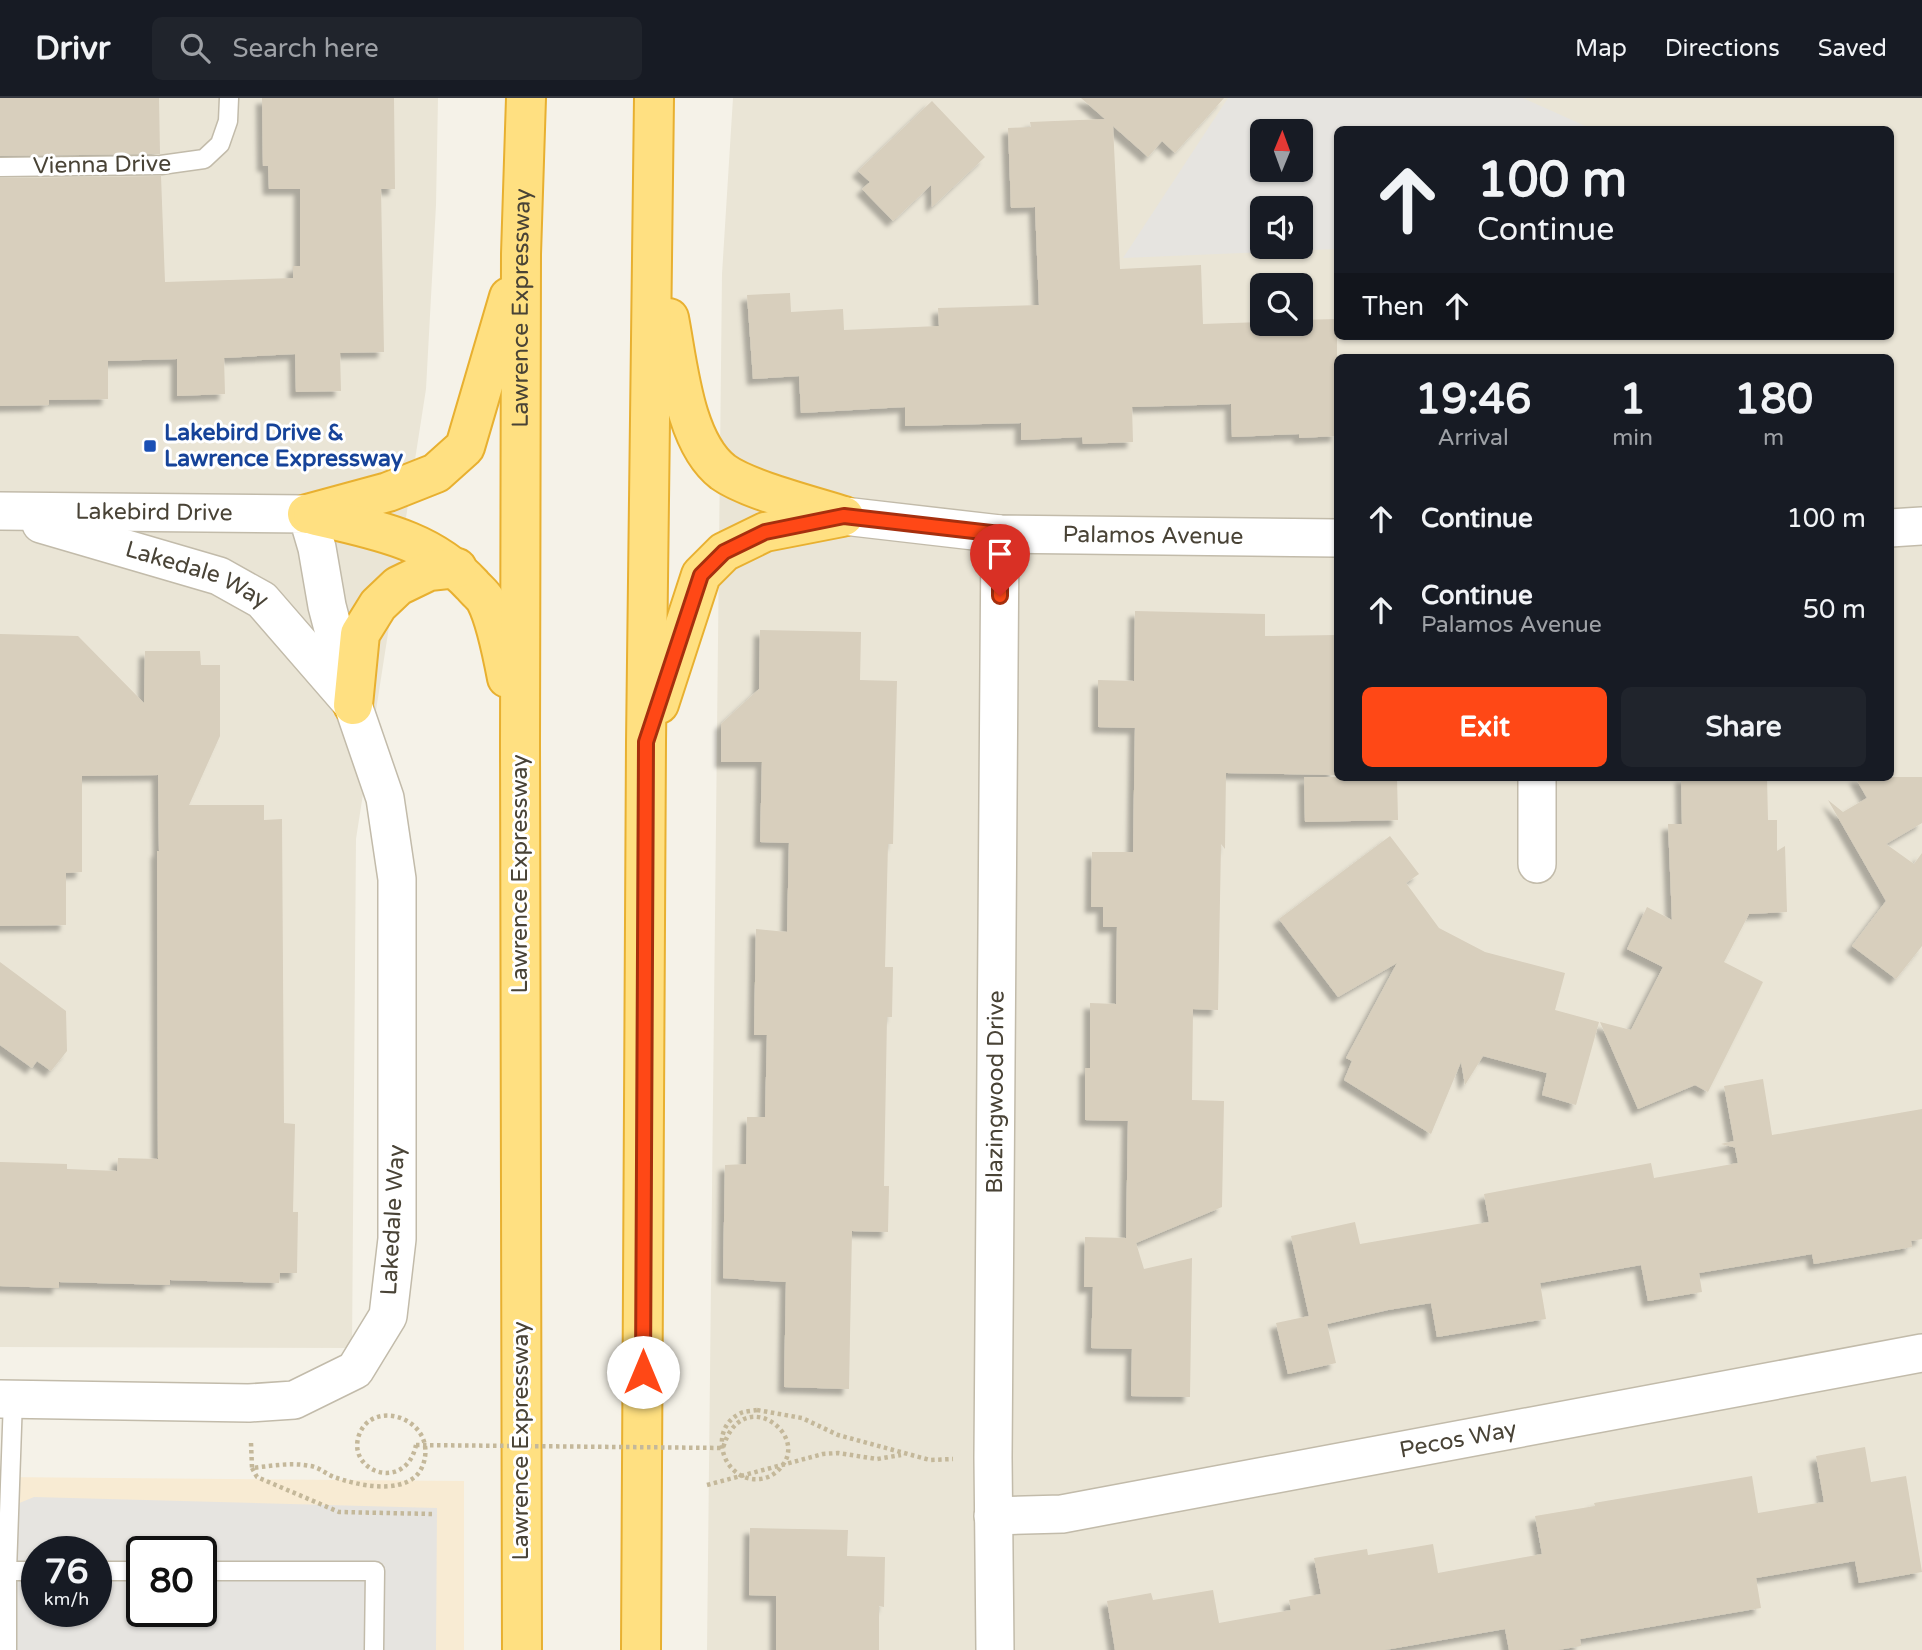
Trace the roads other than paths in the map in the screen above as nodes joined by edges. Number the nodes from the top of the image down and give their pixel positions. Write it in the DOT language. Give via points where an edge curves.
graph roads {
  1 [pos="229,98"];
  2 [pos="526,98"];
  3 [pos="654,98"];
  4 [pos="0,167"];
  5 [pos="653,239"];
  6 [pos="521,254"];
  7 [pos="0,511"];
  8 [pos="307,514"];
  9 [pos="844,516"];
  10 [pos="1922,526"];
  11 [pos="1894,527"];
  12 [pos="1000,534"];
  13 [pos="1334,538"];
  14 [pos="457,568"];
  15 [pos="353,705"];
  16 [pos="646,742"];
  17 [pos="520,744"];
  18 [pos="1536,781"];
  19 [pos="1537,864"];
  20 [pos="1922,1353"];
  21 [pos="7,1399"];
  22 [pos="993,1516"];
  23 [pos="7,1571"];
  24 [pos="21,1571"];
  25 [pos="217,1571"];
  26 [pos="7,1650"];
  27 [pos="374,1650"];
  28 [pos="522,1650"];
  29 [pos="641,1650"];
  30 [pos="995,1650"];
  1 -- 4 [label="lane, Vienna Drive" via="220,144 204,159 161,165"];
  2 -- 6 [label="highway, Lawrence Expressway"];
  3 -- 5 [label="highway"];
  5 -- 9 [label="highway" via="688,414 702,448 723,472 747,484"];
  5 -- 16 [label="highway"];
  6 -- 8 [label="highway" via="465,447 424,478"];
  6 -- 17 [label="highway, Lawrence Expressway"];
  7 -- 8 [label="street, Lakebird Drive"];
  7 -- 15 [label="street, Lakedale Way" via="230,582 262,600"];
  8 -- 14 [label="highway" via="394,535 436,553"];
  8 -- 15 [label="street, Lakedale Way"];
  9 -- 12 [label="street, Palamos Avenue"];
  9 -- 16 [label="highway" via="765,532 724,552 701,575"];
  10 -- 11 [label="street"];
  12 -- 13 [label="street, Palamos Avenue"];
  12 -- 22 [label="street, Blazingwood Drive"];
  14 -- 15 [label="highway" via="429,571 398,586 378,605 360,634"];
  14 -- 17 [label="highway" via="485,600 503,658"];
  15 -- 21 [label="street, Lakedale Way" via="385,798 397,879 397,1239 388,1316 355,1370 294,1400"];
  16 -- 29 [label="highway"];
  17 -- 28 [label="highway, Lawrence Expressway"];
  18 -- 19 [label="street"];
  20 -- 22 [label="street, Pecos Way" via="1062,1514"];
  21 -- 23 [label="lane"];
  22 -- 30 [label="street, Blazingwood Drive"];
  23 -- 24 [label="lane"];
  23 -- 26 [label="lane"];
  25 -- 27 [label="lane" via="375,1571"];
}
